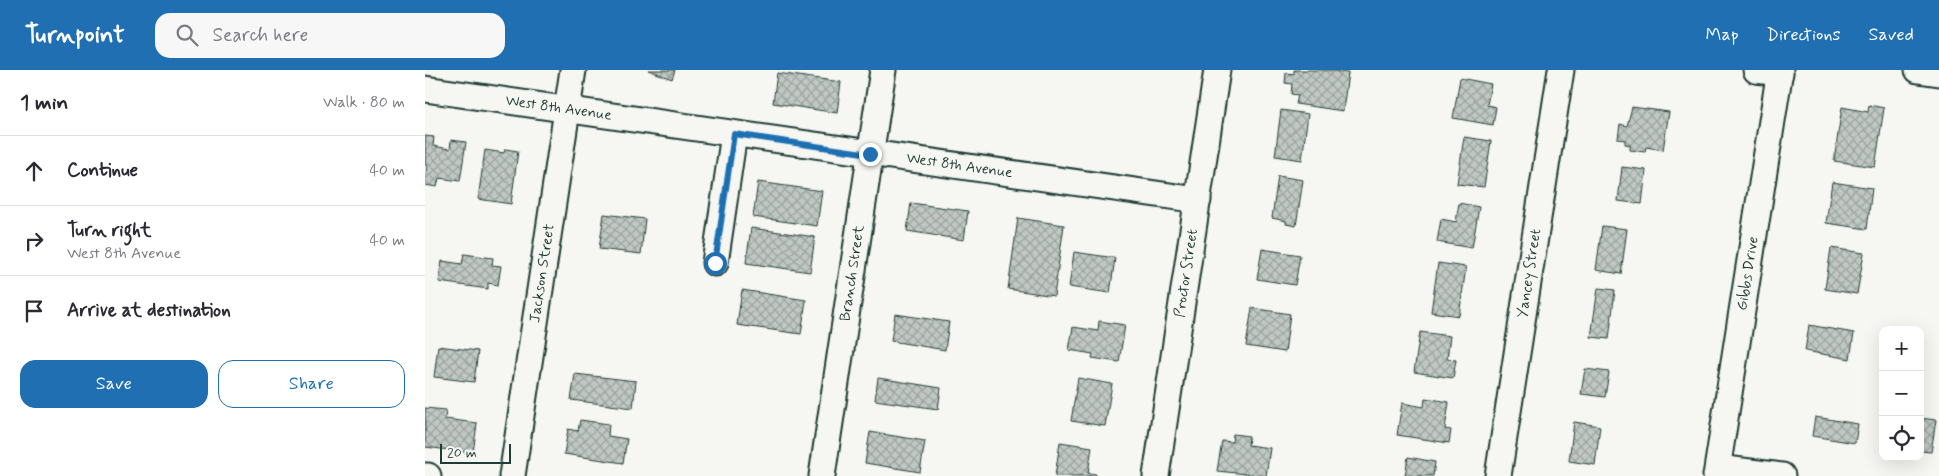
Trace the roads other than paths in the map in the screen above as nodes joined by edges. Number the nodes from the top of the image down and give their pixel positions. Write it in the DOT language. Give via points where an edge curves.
graph roads {
  1 [pos="573,70"];
  2 [pos="883,70"];
  3 [pos="1217,70"];
  4 [pos="1561,70"];
  5 [pos="1918,70"];
  6 [pos="1772,71"];
  7 [pos="1939,73"];
  8 [pos="425,89"];
  9 [pos="567,110"];
  10 [pos="734,134"];
  11 [pos="870,154"];
  12 [pos="1198,200"];
  13 [pos="715,263"];
  14 [pos="1717,472"];
  15 [pos="512,476"];
  16 [pos="823,476"];
  17 [pos="1156,476"];
  18 [pos="1497,476"];
  19 [pos="1781,476"];
  1 -- 9 [label="street, Jackson Street"];
  2 -- 11 [label="street, Branch Street"];
  3 -- 12 [label="street, Proctor Street"];
  4 -- 18 [label="street, Yancey Street"];
  5 -- 7 [label="street"];
  6 -- 14 [label="street, Gibbs Drive"];
  8 -- 9 [label="street, West 8th Avenue"];
  9 -- 10 [label="street, West 8th Avenue"];
  9 -- 15 [label="street, Jackson Street"];
  10 -- 11 [label="street, West 8th Avenue"];
  10 -- 13 [label="street"];
  11 -- 12 [label="street, West 8th Avenue"];
  11 -- 16 [label="street, Branch Street"];
  12 -- 17 [label="street, Proctor Street"];
  14 -- 19 [label="street"];
}
